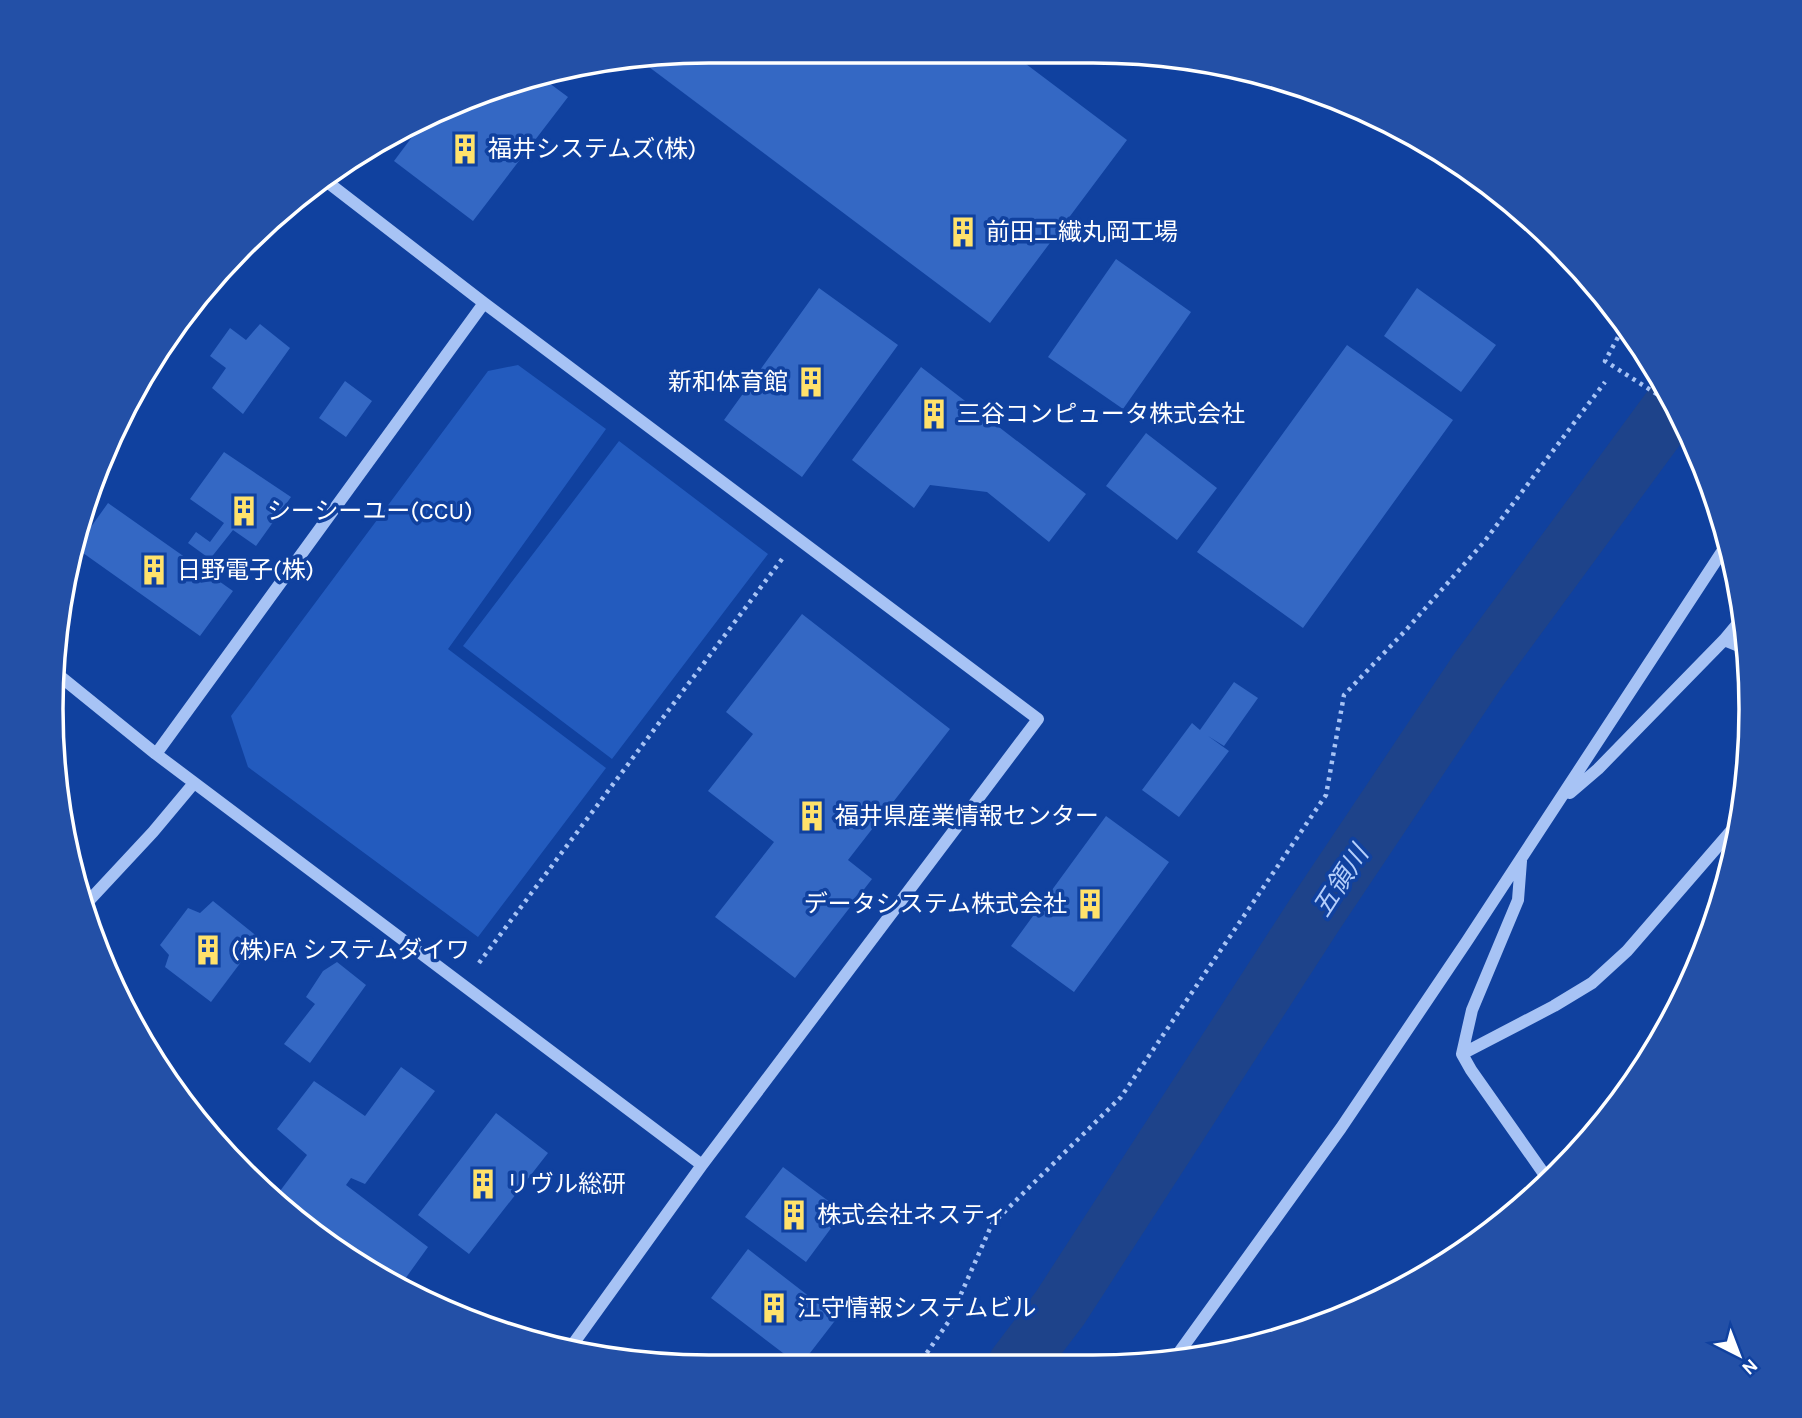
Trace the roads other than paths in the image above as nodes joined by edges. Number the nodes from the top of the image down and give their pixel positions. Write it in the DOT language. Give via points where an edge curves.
graph roads {
  1 [pos="331,185"];
  2 [pos="484,303"];
  3 [pos="1720,555"];
  4 [pos="1733,629"];
  5 [pos="1724,640"];
  6 [pos="1735,645"];
  7 [pos="64,680"];
  8 [pos="156,754"];
  9 [pos="194,783"];
  10 [pos="1559,801"];
  11 [pos="1727,836"];
  12 [pos="1521,859"];
  13 [pos="91,898"];
  14 [pos="1462,1054"];
  15 [pos="702,1165"];
  16 [pos="1543,1173"];
  17 [pos="575,1341"];
  18 [pos="1182,1348"];
  1 -- 2 [label="street"];
  2 -- 8 [label="street"];
  2 -- 15 [label="street" via="1038,719"];
  3 -- 10 [label="street"];
  4 -- 5 [label="street"];
  5 -- 6 [label="street"];
  5 -- 10 [label="street" via="1598,769"];
  7 -- 8 [label="street"];
  8 -- 9 [label="street"];
  9 -- 13 [label="street"];
  9 -- 15 [label="street"];
  10 -- 12 [label="street"];
  11 -- 14 [label="street" via="1627,951 1592,983"];
  12 -- 14 [label="street" via="1518,900 1472,1010"];
  12 -- 18 [label="street" via="1349,1117"];
  14 -- 16 [label="street"];
  15 -- 17 [label="street"];
}
